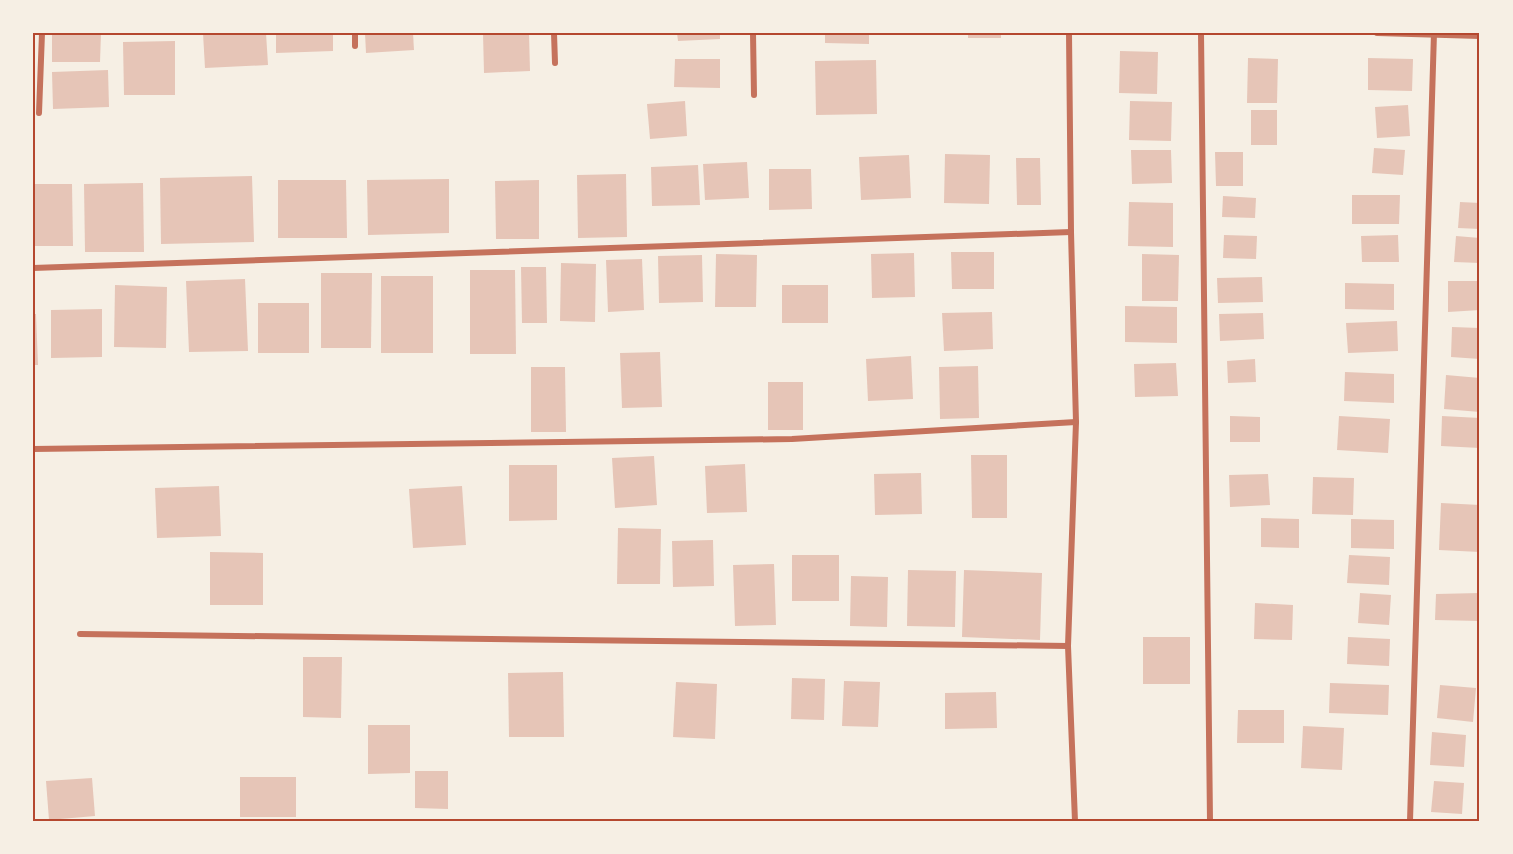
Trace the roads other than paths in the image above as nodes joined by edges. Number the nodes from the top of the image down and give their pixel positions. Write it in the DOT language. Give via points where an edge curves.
graph roads {
  1 [pos="42,33"];
  2 [pos="355,33"];
  3 [pos="554,33"];
  4 [pos="753,33"];
  5 [pos="1069,33"];
  6 [pos="1201,33"];
  7 [pos="1377,33"];
  8 [pos="1434,34"];
  9 [pos="1480,36"];
  10 [pos="355,46"];
  11 [pos="555,63"];
  12 [pos="754,95"];
  13 [pos="39,113"];
  14 [pos="1071,232"];
  15 [pos="33,268"];
  16 [pos="1076,422"];
  17 [pos="33,449"];
  18 [pos="80,634"];
  19 [pos="1068,646"];
  20 [pos="1075,821"];
  21 [pos="1210,821"];
  22 [pos="1410,821"];
  1 -- 13 [label="street"];
  2 -- 10 [label="street"];
  3 -- 11 [label="street"];
  4 -- 12 [label="street"];
  5 -- 14 [label="street"];
  6 -- 21 [label="street"];
  7 -- 8 [label="street"];
  8 -- 9 [label="street"];
  8 -- 22 [label="street"];
  14 -- 15 [label="street"];
  14 -- 16 [label="street"];
  16 -- 17 [label="street" via="792,439"];
  16 -- 19 [label="street"];
  18 -- 19 [label="street"];
  19 -- 20 [label="street"];
}
